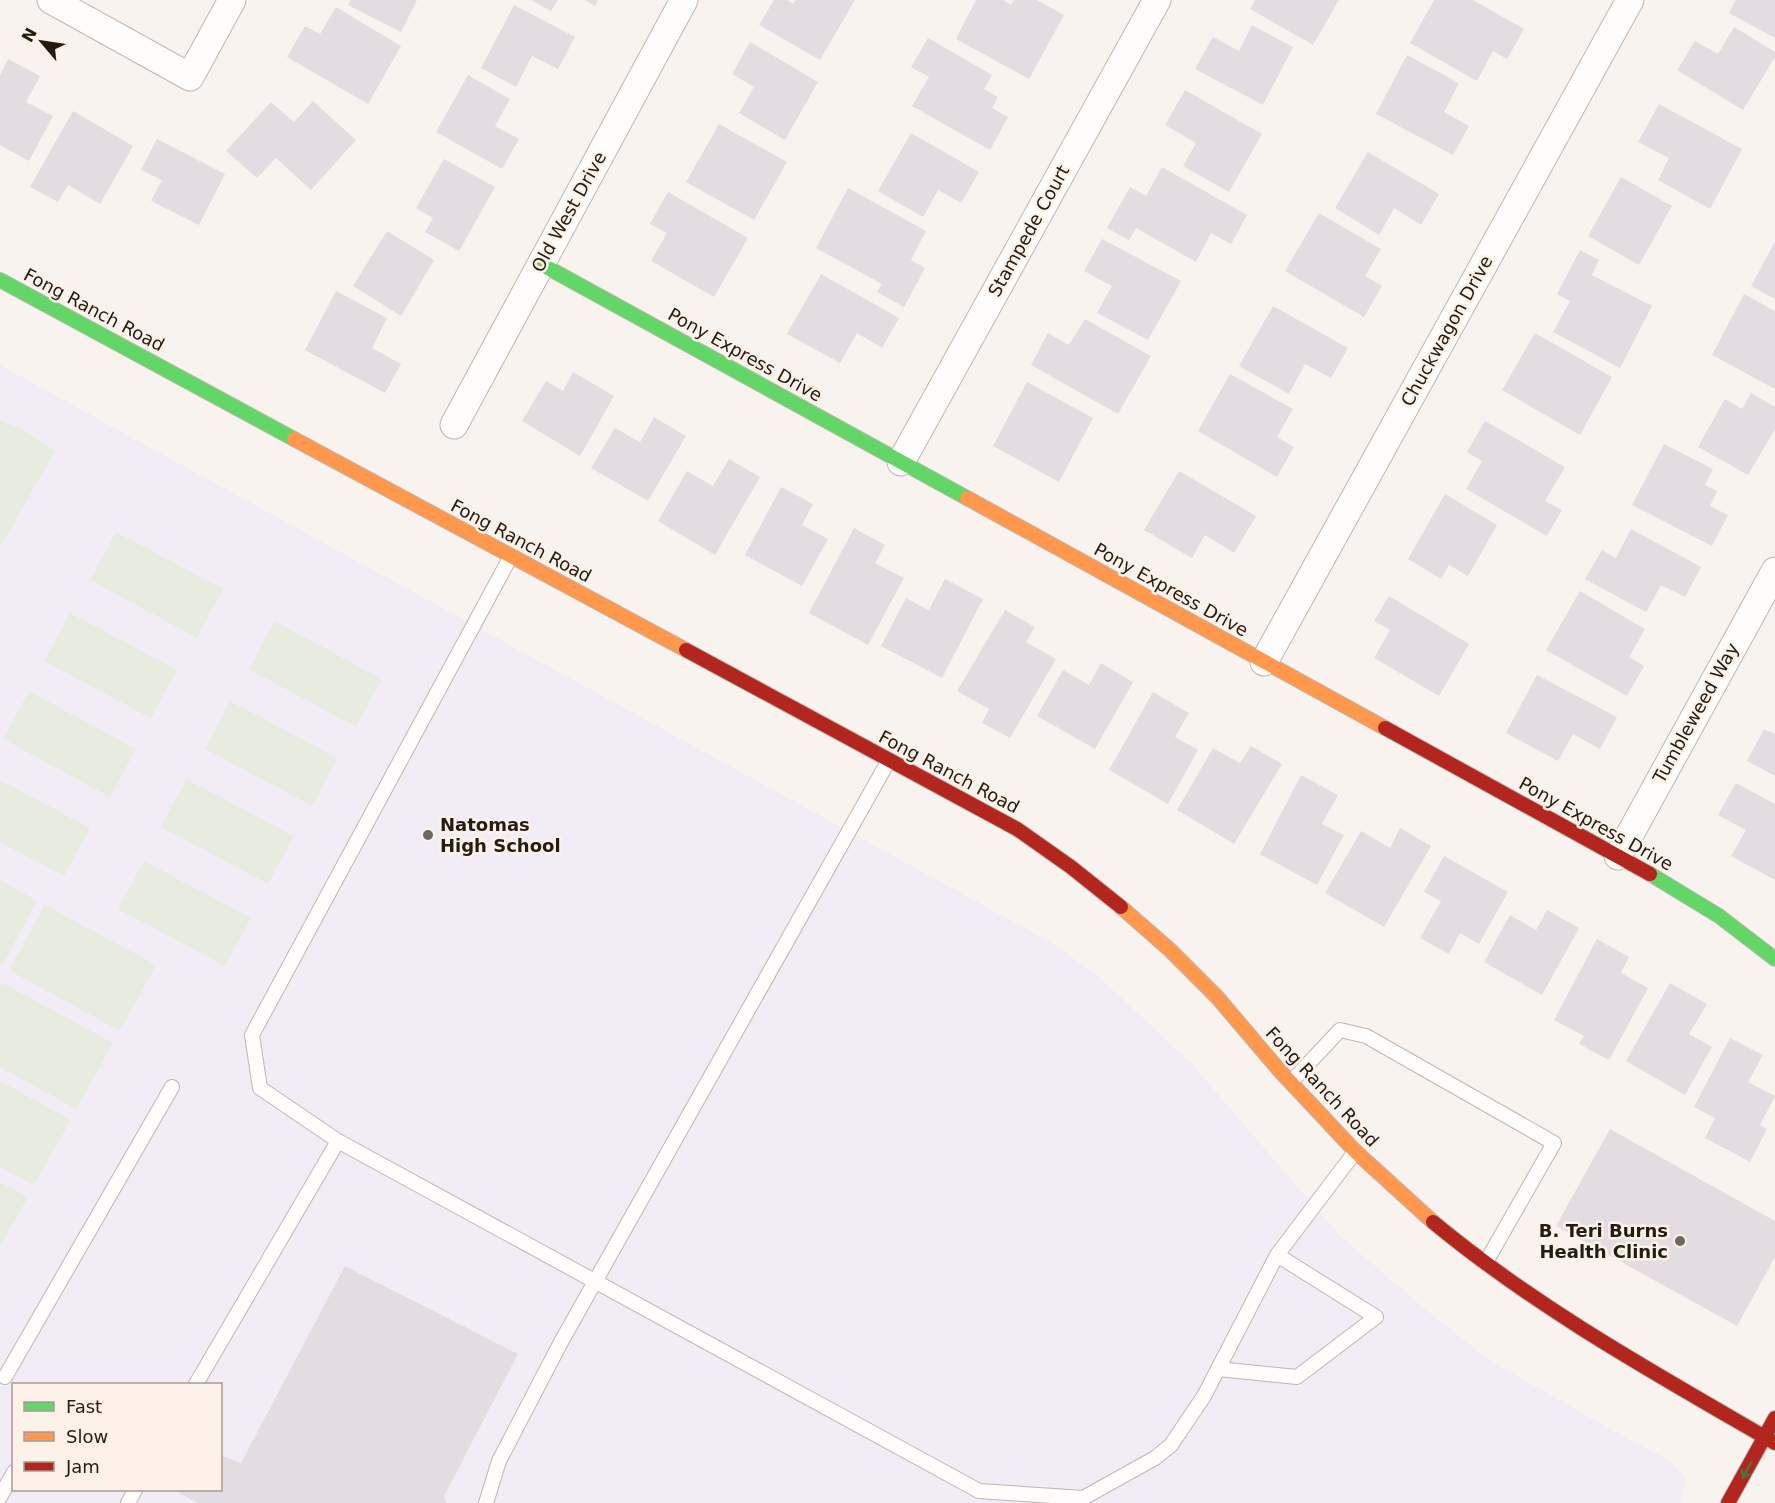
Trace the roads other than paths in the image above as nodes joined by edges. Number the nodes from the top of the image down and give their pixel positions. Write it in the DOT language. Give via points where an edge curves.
graph roads {
  1 [pos="51,0"];
  2 [pos="232,0"];
  3 [pos="684,0"];
  4 [pos="1156,0"];
  5 [pos="1630,0"];
  6 [pos="541,264"];
  7 [pos="0,280"];
  8 [pos="454,425"];
  9 [pos="901,462"];
  10 [pos="511,556"];
  11 [pos="1775,571"];
  12 [pos="1264,662"];
  13 [pos="889,760"];
  14 [pos="1618,856"];
  15 [pos="1775,959"];
  16 [pos="1291,1082"];
  17 [pos="172,1088"];
  18 [pos="338,1141"];
  19 [pos="1355,1152"];
  20 [pos="1277,1255"];
  21 [pos="1486,1262"];
  22 [pos="595,1281"];
  23 [pos="1218,1369"];
  24 [pos="3,1374"];
  25 [pos="16,1383"];
  26 [pos="197,1383"];
  27 [pos="1775,1418"];
  28 [pos="1770,1440"];
  29 [pos="12,1476"];
  30 [pos="0,1497"];
  31 [pos="486,1503"];
  32 [pos="1728,1503"];
  1 -- 2 [label="street" via="190,77"];
  3 -- 6 [label="street, Old West Drive"];
  4 -- 9 [label="street, Stampede Court"];
  5 -- 12 [label="street, Chuckwagon Drive"];
  6 -- 8 [label="street, Old West Drive"];
  6 -- 9 [label="street, Pony Express Drive"];
  7 -- 10 [label="street, Fong Ranch Road"];
  9 -- 12 [label="street, Pony Express Drive"];
  10 -- 13 [label="street, Fong Ranch Road"];
  10 -- 18 [label="lane" via="252,1035 260,1088"];
  11 -- 14 [label="street, Tumbleweed Way"];
  12 -- 14 [label="street, Pony Express Drive"];
  13 -- 16 [label="street, Fong Ranch Road" via="1017,830 1102,889 1151,930 1218,998"];
  13 -- 22 [label="lane"];
  14 -- 15 [label="street, Pony Express Drive" via="1712,909"];
  16 -- 19 [label="street, Fong Ranch Road"];
  16 -- 21 [label="lane" via="1340,1030 1349,1032 1366,1036 1554,1143"];
  17 -- 24 [label="lane"];
  18 -- 22 [label="lane"];
  18 -- 26 [label="lane"];
  19 -- 20 [label="lane"];
  19 -- 21 [label="street, Fong Ranch Road"];
  20 -- 23 [label="lane"];
  20 -- 23 [label="lane" via="1376,1317 1297,1377"];
  21 -- 28 [label="street, Fong Ranch Road" via="1605,1342"];
  22 -- 23 [label="lane" via="979,1491 1083,1498 1171,1445"];
  22 -- 31 [label="lane" via="499,1461"];
  24 -- 25 [label="lane"];
  27 -- 28 [label="street"];
  28 -- 32 [label="street, one-way"];
  29 -- 30 [label="lane"];
}
